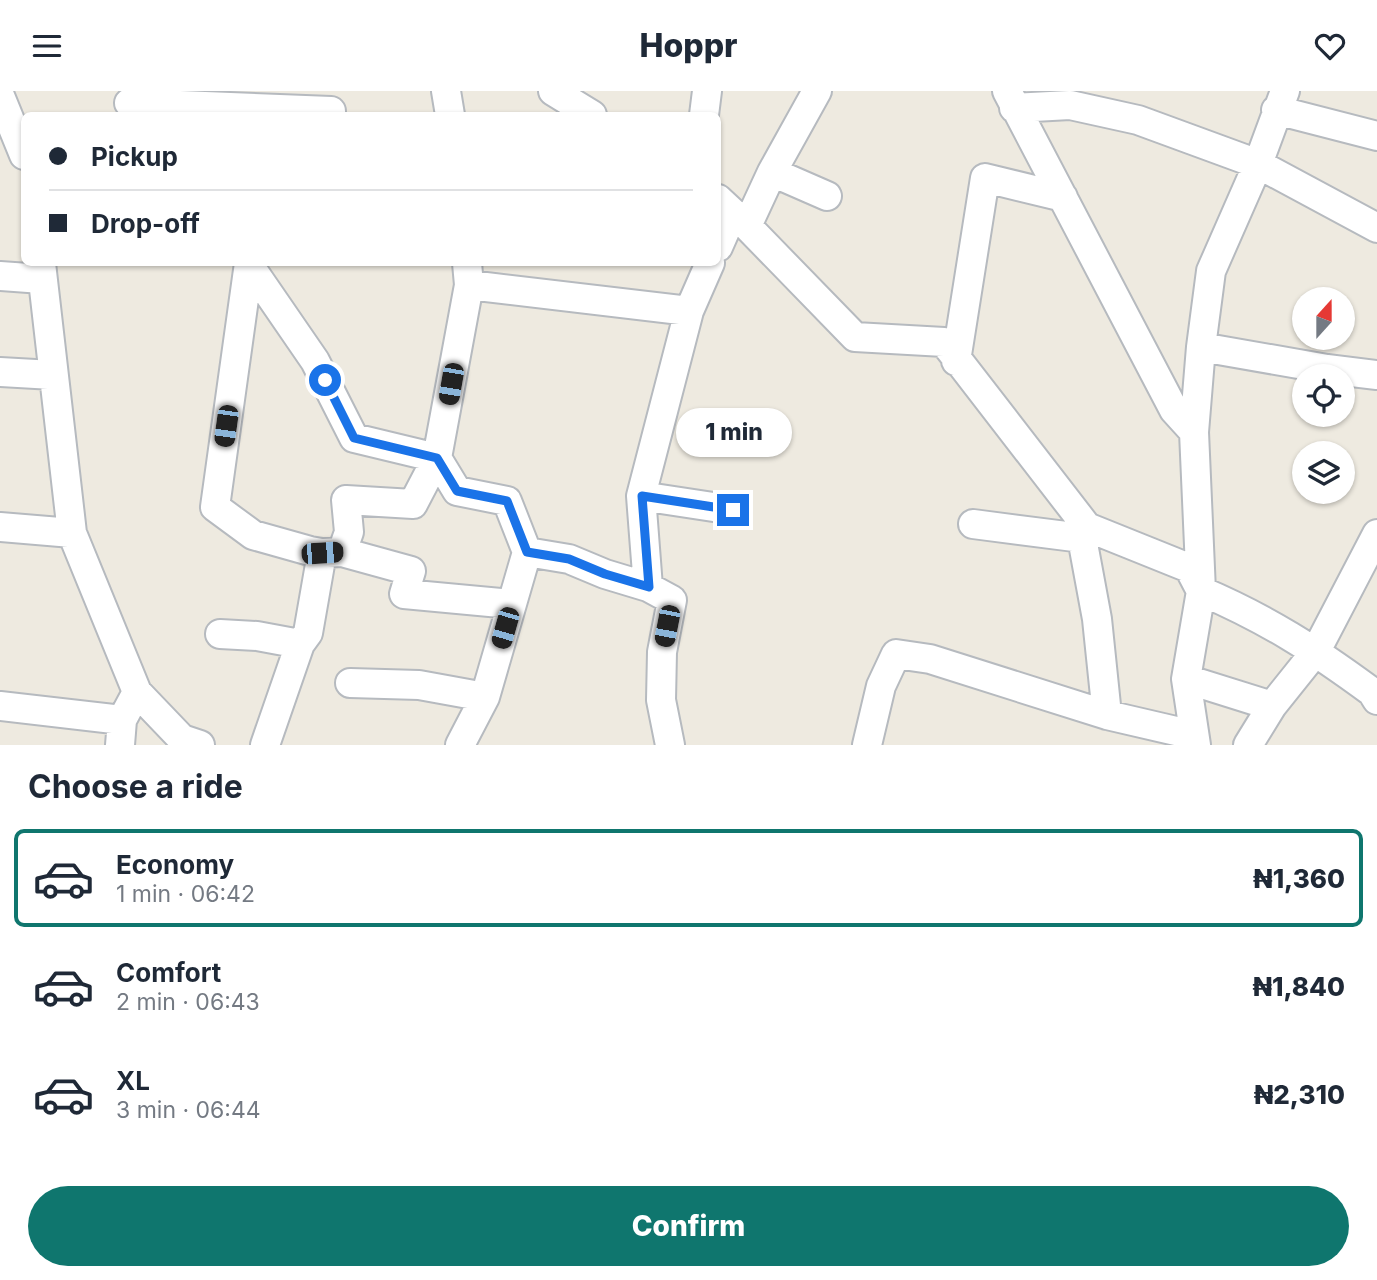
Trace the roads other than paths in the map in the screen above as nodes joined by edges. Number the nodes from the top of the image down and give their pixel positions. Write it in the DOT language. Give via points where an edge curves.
graph roads {
  1 [pos="446,91"];
  2 [pos="553,91"];
  3 [pos="707,91"];
  4 [pos="817,91"];
  5 [pos="0,96"];
  6 [pos="1010,99"];
  7 [pos="1281,100"];
  8 [pos="1111,102"];
  9 [pos="129,103"];
  10 [pos="255,104"];
  11 [pos="336,106"];
  12 [pos="450,112"];
  13 [pos="587,112"];
  14 [pos="704,112"];
  15 [pos="1377,136"];
  16 [pos="21,148"];
  17 [pos="1258,164"];
  18 [pos="772,172"];
  19 [pos="827,196"];
  20 [pos="1063,197"];
  21 [pos="732,213"];
  22 [pos="1377,228"];
  23 [pos="721,240"];
  24 [pos="249,266"];
  25 [pos="250,266"];
  26 [pos="709,266"];
  27 [pos="41,271"];
  28 [pos="468,274"];
  29 [pos="0,276"];
  30 [pos="689,311"];
  31 [pos="1201,347"];
  32 [pos="956,361"];
  33 [pos="0,372"];
  34 [pos="53,375"];
  35 [pos="1377,375"];
  36 [pos="1194,432"];
  37 [pos="437,458"];
  38 [pos="642,496"];
  39 [pos="733,510"];
  40 [pos="973,524"];
  41 [pos="0,527"];
  42 [pos="72,533"];
  43 [pos="1084,533"];
  44 [pos="1377,534"];
  45 [pos="332,552"];
  46 [pos="527,552"];
  47 [pos="649,587"];
  48 [pos="1201,591"];
  49 [pos="511,604"];
  50 [pos="220,634"];
  51 [pos="300,644"];
  52 [pos="1316,651"];
  53 [pos="1186,679"];
  54 [pos="350,683"];
  55 [pos="137,692"];
  56 [pos="485,697"];
  57 [pos="1377,700"];
  58 [pos="0,706"];
  59 [pos="1272,706"];
  60 [pos="1107,715"];
  61 [pos="121,732"];
  62 [pos="1195,740"];
  63 [pos="200,744"];
  64 [pos="265,744"];
  65 [pos="460,744"];
  66 [pos="670,744"];
  67 [pos="867,744"];
  68 [pos="1248,744"];
  1 -- 12 [label="street"];
  2 -- 13 [label="street"];
  3 -- 14 [label="street"];
  4 -- 18 [label="street"];
  5 -- 16 [label="street"];
  6 -- 8 [label="street" via="1070,105"];
  6 -- 20 [label="street"];
  7 -- 15 [label="street"];
  7 -- 17 [label="street"];
  8 -- 17 [label="street" via="1139,120"];
  9 -- 10 [label="street"];
  10 -- 11 [label="street"];
  17 -- 22 [label="street"];
  17 -- 31 [label="street" via="1211,271"];
  18 -- 19 [label="street"];
  18 -- 21 [label="street"];
  20 -- 32 [label="street" via="985,179"];
  20 -- 36 [label="street" via="1174,410"];
  21 -- 23 [label="street"];
  21 -- 32 [label="street" via="855,337 944,342"];
  24 -- 45 [label="street" via="215,507 253,535"];
  25 -- 37 [label="street" via="315,361 354,438"];
  26 -- 30 [label="street"];
  27 -- 29 [label="street"];
  27 -- 34 [label="street"];
  28 -- 30 [label="street"];
  28 -- 37 [label="street"];
  30 -- 38 [label="street"];
  31 -- 35 [label="street"];
  31 -- 36 [label="street"];
  32 -- 43 [label="street"];
  33 -- 34 [label="street"];
  34 -- 42 [label="street"];
  36 -- 48 [label="street"];
  37 -- 45 [label="street" via="413,504 346,500 349,532"];
  37 -- 46 [label="street" via="457,491 507,501"];
  38 -- 39 [label="street"];
  38 -- 47 [label="street"];
  40 -- 43 [label="street"];
  41 -- 42 [label="street"];
  42 -- 55 [label="street"];
  43 -- 48 [label="street" via="1189,568"];
  43 -- 60 [label="street"];
  44 -- 52 [label="street"];
  45 -- 49 [label="street" via="411,571 404,594"];
  45 -- 51 [label="street" via="308,633"];
  46 -- 47 [label="street" via="569,559"];
  46 -- 49 [label="street"];
  47 -- 66 [label="street" via="672,600 661,676"];
  48 -- 52 [label="street" via="1246,610"];
  48 -- 53 [label="street"];
  49 -- 56 [label="street"];
  50 -- 51 [label="street"];
  51 -- 64 [label="street"];
  52 -- 57 [label="street"];
  52 -- 59 [label="street"];
  53 -- 59 [label="street"];
  53 -- 62 [label="street"];
  54 -- 56 [label="street" via="419,685"];
  55 -- 61 [label="street"];
  55 -- 63 [label="street" via="182,739"];
  56 -- 65 [label="street"];
  58 -- 61 [label="street"];
  59 -- 68 [label="street"];
  60 -- 62 [label="street"];
  60 -- 67 [label="street" via="930,659 896,654 881,686"];
}
